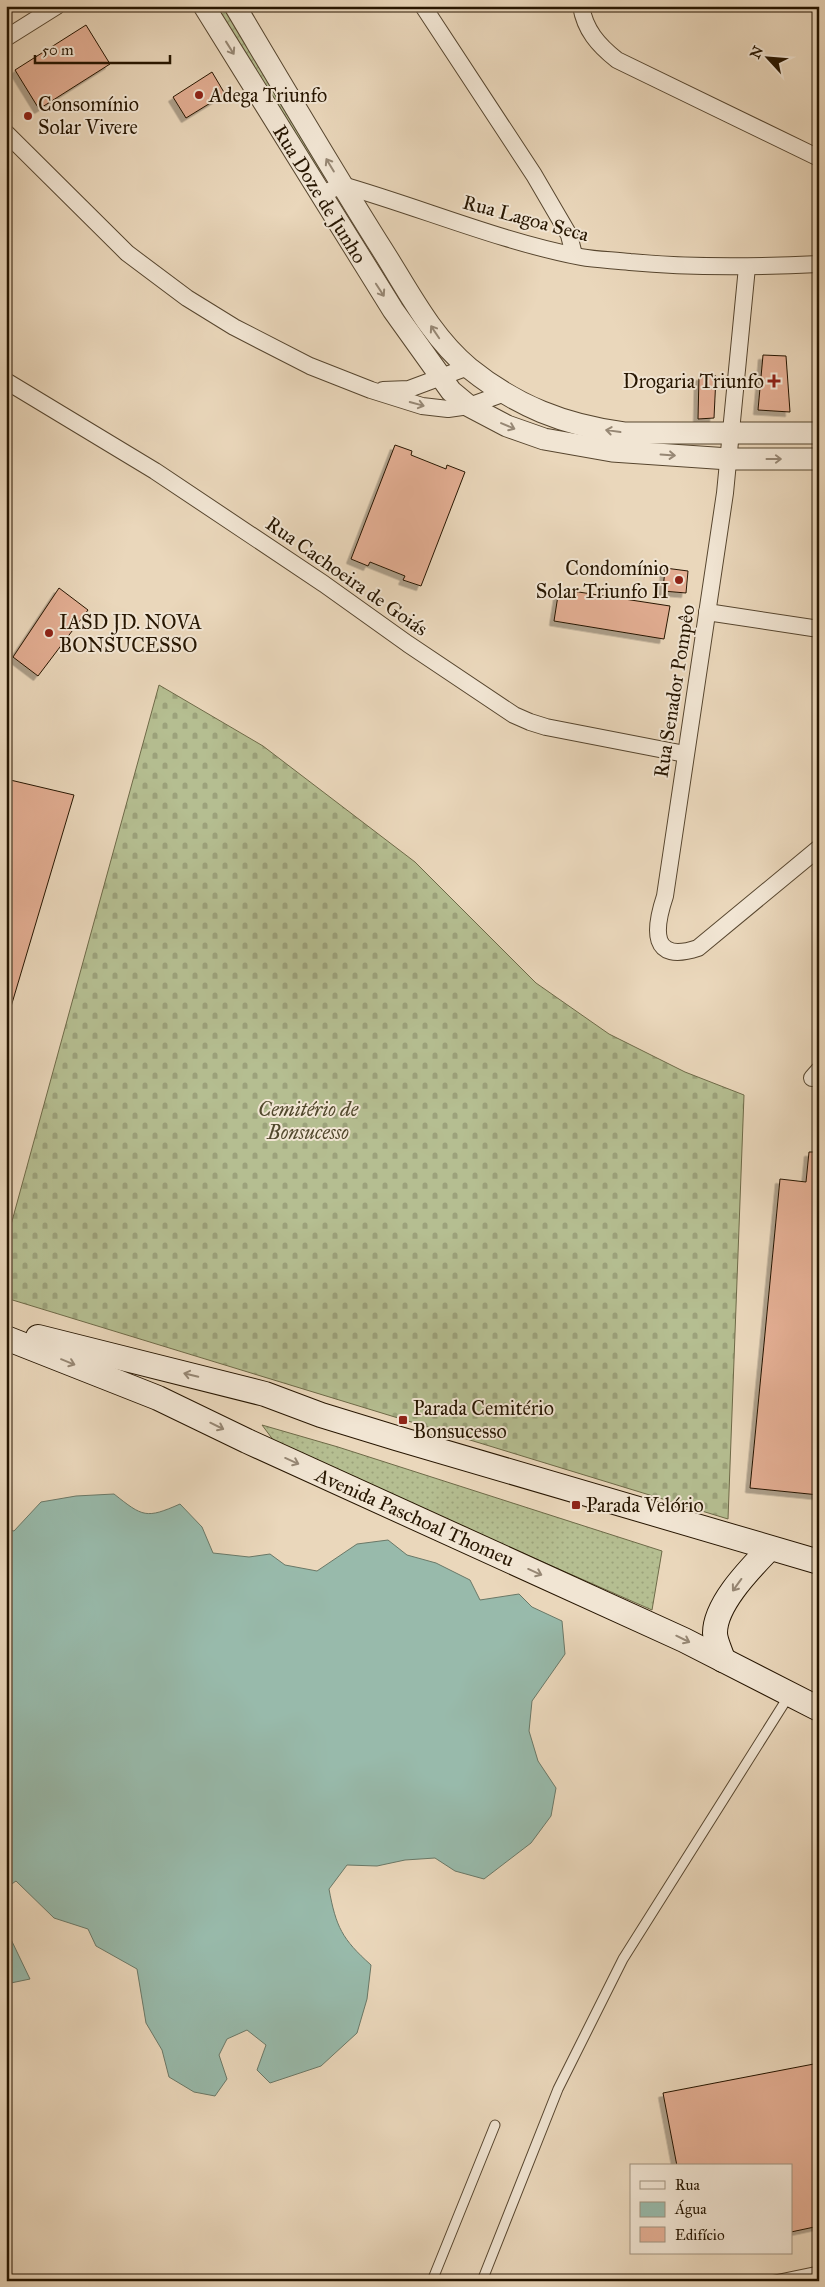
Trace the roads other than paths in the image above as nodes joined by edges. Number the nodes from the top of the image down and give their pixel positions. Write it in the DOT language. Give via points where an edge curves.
graph roads {
  1 [pos="57,6"];
  2 [pos="204,6"];
  3 [pos="235,6"];
  4 [pos="423,6"];
  5 [pos="582,6"];
  6 [pos="6,38"];
  7 [pos="6,133"];
  8 [pos="819,158"];
  9 [pos="342,185"];
  10 [pos="320,195"];
  11 [pos="574,256"];
  12 [pos="819,264"];
  13 [pos="747,267"];
  14 [pos="468,367"];
  15 [pos="441,378"];
  16 [pos="6,380"];
  17 [pos="371,390"];
  18 [pos="505,393"];
  19 [pos="469,406"];
  20 [pos="732,432"];
  21 [pos="819,433"];
  22 [pos="729,459"];
  23 [pos="819,459"];
  24 [pos="707,612"];
  25 [pos="819,629"];
  26 [pos="685,754"];
  27 [pos="819,848"];
  28 [pos="6,1329"];
  29 [pos="6,1338"];
  30 [pos="104,1376"];
  31 [pos="321,1415"];
  32 [pos="769,1549"];
  33 [pos="819,1562"];
  34 [pos="723,1660"];
  35 [pos="790,1694"];
  36 [pos="819,1709"];
  37 [pos="495,2125"];
  38 [pos="819,2271"];
  39 [pos="432,2281"];
  40 [pos="482,2281"];
  41 [pos="771,2281"];
  1 -- 6 [label="street"];
  2 -- 10 [label="street, Rua Doze de Junho, one-way"];
  9 -- 3 [label="street, Rua Doze de Junho, one-way"];
  4 -- 11 [label="street" via="534,175 569,235"];
  5 -- 8 [label="street" via="584,21 592,35 617,60"];
  7 -- 17 [label="street" via="127,253 187,298 234,327 310,366"];
  9 -- 10 [label="street"];
  9 -- 11 [label="street, Rua Lagoa Seca" via="492,235"];
  14 -- 9 [label="street, Rua Doze de Junho, one-way" via="439,339"];
  10 -- 15 [label="street, Rua Doze de Junho, one-way" via="393,310"];
  11 -- 13 [label="street, Rua Lagoa Seca" via="661,265"];
  12 -- 13 [label="street, Rua Lagoa Seca"];
  13 -- 20 [label="street, Rua Senador Pompêo"];
  14 -- 15 [label="street"];
  14 -- 18 [label="street, Rua Doze de Junho"];
  15 -- 17 [label="street" via="409,388"];
  15 -- 19 [label="street, Rua Doze de Junho"];
  16 -- 26 [label="street, Rua Cachoeira de Goiás" via="155,471 514,715 546,726"];
  17 -- 19 [label="street, one-way" via="448,410"];
  18 -- 19 [label="street"];
  20 -- 18 [label="street, Rua Doze de Junho, one-way" via="624,433 594,429 545,414"];
  19 -- 22 [label="street, Rua Doze de Junho, one-way" via="506,426 544,439 612,451"];
  20 -- 21 [label="street, Rua Doze de Junho"];
  20 -- 22 [label="street, Rua Senador Pompêo"];
  22 -- 23 [label="street, Rua Doze de Junho, one-way"];
  22 -- 24 [label="street, Rua Senador Pompêo"];
  24 -- 25 [label="street"];
  24 -- 26 [label="street, Rua Senador Pompêo"];
  26 -- 27 [label="street, Rua Senador Pompêo" via="665,896 656,924 659,941 665,948 676,952 698,948"];
  31 -- 28 [label="main road, one-way" via="266,1394"];
  29 -- 30 [label="main road, Avenida Paschoal Thomeu, one-way"];
  30 -- 31 [label="main road" via="160,1385 293,1415"];
  30 -- 34 [label="main road, Avenida Paschoal Thomeu, one-way" via="158,1398"];
  31 -- 32 [label="main road"];
  32 -- 33 [label="main road"];
  32 -- 34 [label="main road, one-way" via="738,1582 722,1606 715,1633"];
  34 -- 35 [label="main road, Avenida Paschoal Thomeu"];
  35 -- 36 [label="main road, Avenida Paschoal Thomeu"];
  35 -- 40 [label="lane" via="623,1959 558,2089"];
  37 -- 39 [label="lane"];
  38 -- 41 [label="lane"];
}
